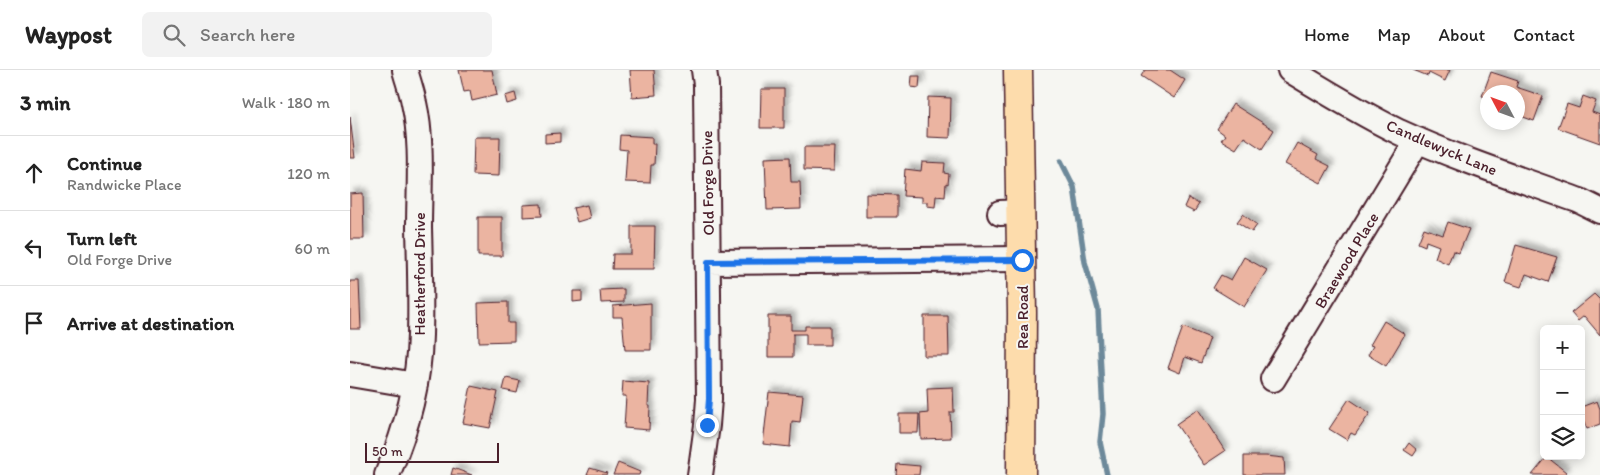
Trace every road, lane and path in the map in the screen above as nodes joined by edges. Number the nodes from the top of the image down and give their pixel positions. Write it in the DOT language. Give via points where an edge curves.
graph roads {
  1 [pos="405,70"];
  2 [pos="704,70"];
  3 [pos="1018,70"];
  4 [pos="1290,70"];
  5 [pos="1418,140"];
  6 [pos="1600,211"];
  7 [pos="1022,260"];
  8 [pos="708,262"];
  9 [pos="350,374"];
  10 [pos="1273,379"];
  11 [pos="415,385"];
  12 [pos="387,475"];
  13 [pos="700,475"];
  14 [pos="1021,475"];
  1 -- 11 [label="street, Heatherford Drive" via="414,104 419,159 420,337"];
  2 -- 8 [label="street, Old Forge Drive"];
  3 -- 7 [label="main road, Rea Road" via="1010,213"];
  4 -- 5 [label="street, Candlewyck Lane"];
  5 -- 6 [label="street, Candlewyck Lane"];
  5 -- 10 [label="street, Braewood Place"];
  7 -- 8 [label="street"];
  7 -- 14 [label="main road, Rea Road"];
  8 -- 13 [label="street, Old Forge Drive" via="709,399"];
  9 -- 11 [label="street"];
  11 -- 12 [label="street, Heatherford Drive" via="402,436"];
}
